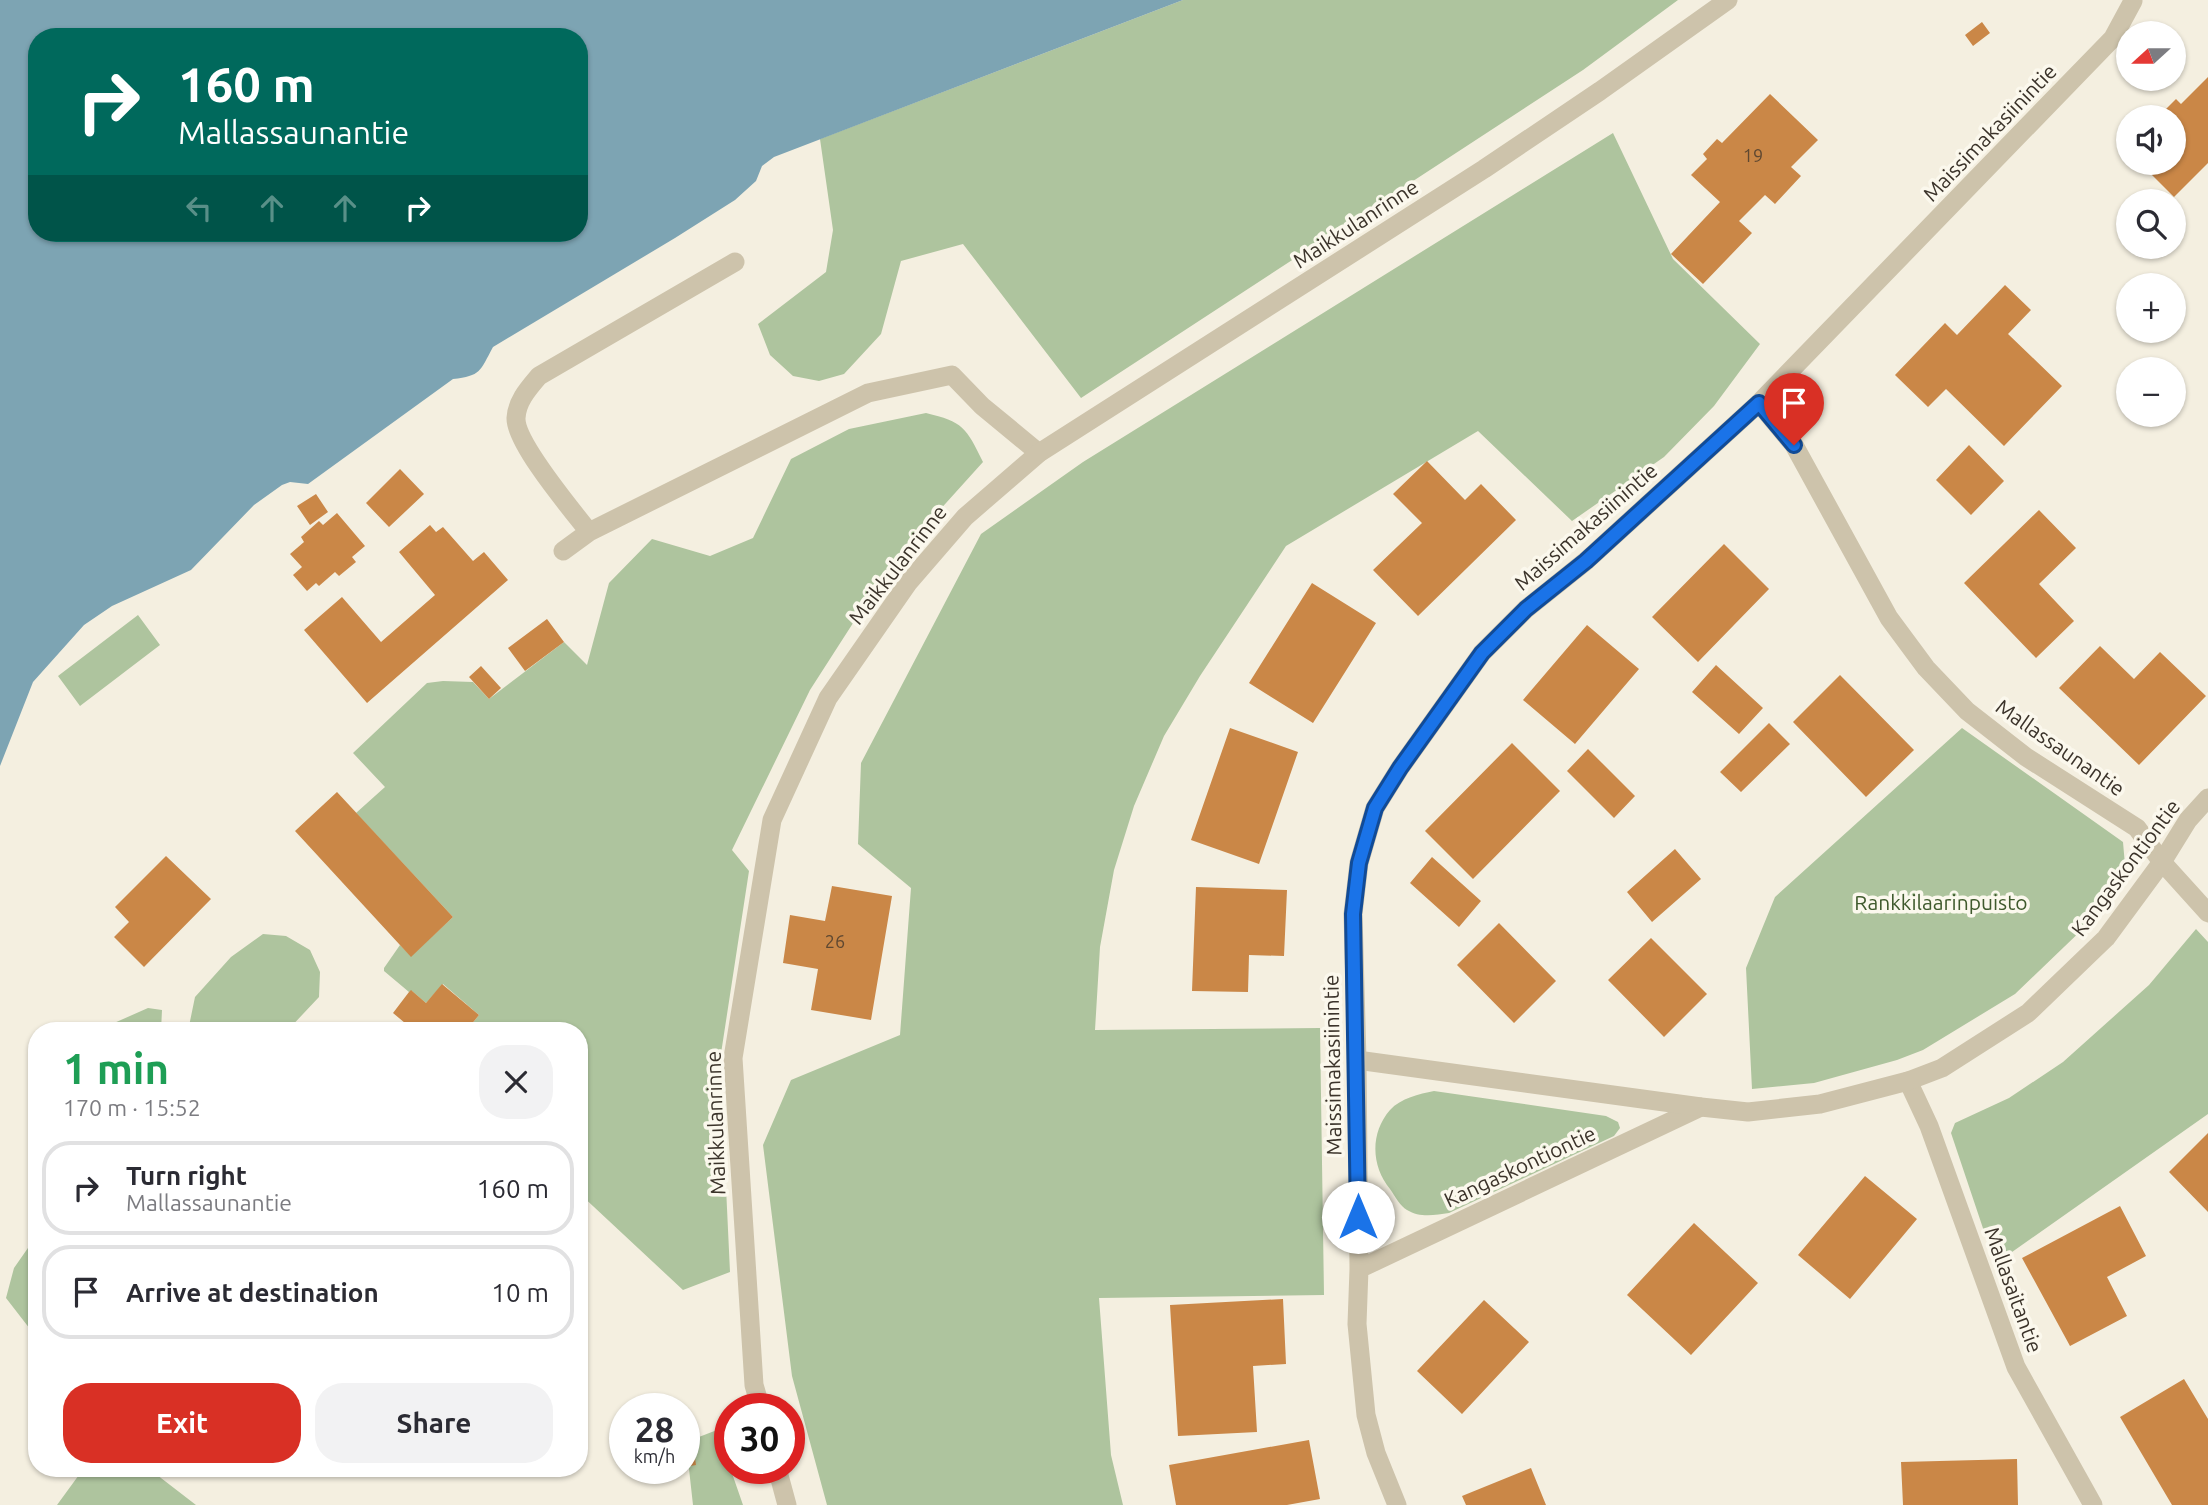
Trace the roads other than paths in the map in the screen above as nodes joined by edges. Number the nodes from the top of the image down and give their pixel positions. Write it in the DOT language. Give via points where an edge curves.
graph roads {
  1 [pos="1728,0"];
  2 [pos="2133,1"];
  3 [pos="735,262"];
  4 [pos="1759,403"];
  5 [pos="1039,453"];
  6 [pos="589,532"];
  7 [pos="563,551"];
  8 [pos="2208,798"];
  9 [pos="2162,862"];
  10 [pos="2208,913"];
  11 [pos="1357,1060"];
  12 [pos="1908,1081"];
  13 [pos="1701,1107"];
  14 [pos="1359,1269"];
  15 [pos="756,1393"];
  16 [pos="781,1484"];
  17 [pos="787,1505"];
  18 [pos="1397,1505"];
  19 [pos="2093,1505"];
  1 -- 5 [label="street, Maikkulanrinne" via="1484,169"];
  2 -- 4 [label="street, Maissimakasiinintie" via="2113,38"];
  3 -- 6 [label="street" via="539,376 521,398 516,420 526,448"];
  4 -- 9 [label="street, Mallassaunantie" via="1794,445 1889,618 1926,668 1967,711 2026,757 2137,828"];
  4 -- 11 [label="street, Maissimakasiinintie" via="1482,653 1375,808 1359,863 1353,914"];
  5 -- 6 [label="street" via="952,375 868,393"];
  5 -- 15 [label="street, Maikkulanrinne" via="965,517 908,583 828,698 772,820 733,1058"];
  6 -- 7 [label="street"];
  8 -- 9 [label="street, Kangaskontiontie"];
  9 -- 10 [label="street, Mallassaunantie"];
  9 -- 12 [label="street, Kangaskontiontie" via="2106,939 2028,1013 1942,1068"];
  11 -- 13 [label="street, Kangaskontiontie"];
  11 -- 14 [label="street, Maissimakasiinintie"];
  12 -- 13 [label="street, Kangaskontiontie" via="1820,1104 1748,1112"];
  12 -- 19 [label="street, Mallasaitantie" via="1929,1126 2016,1367"];
  13 -- 14 [label="street, Kangaskontiontie"];
  14 -- 18 [label="street, Maissimakasiinintie" via="1357,1324 1366,1415"];
  16 -- 17 [label="street"];
}
